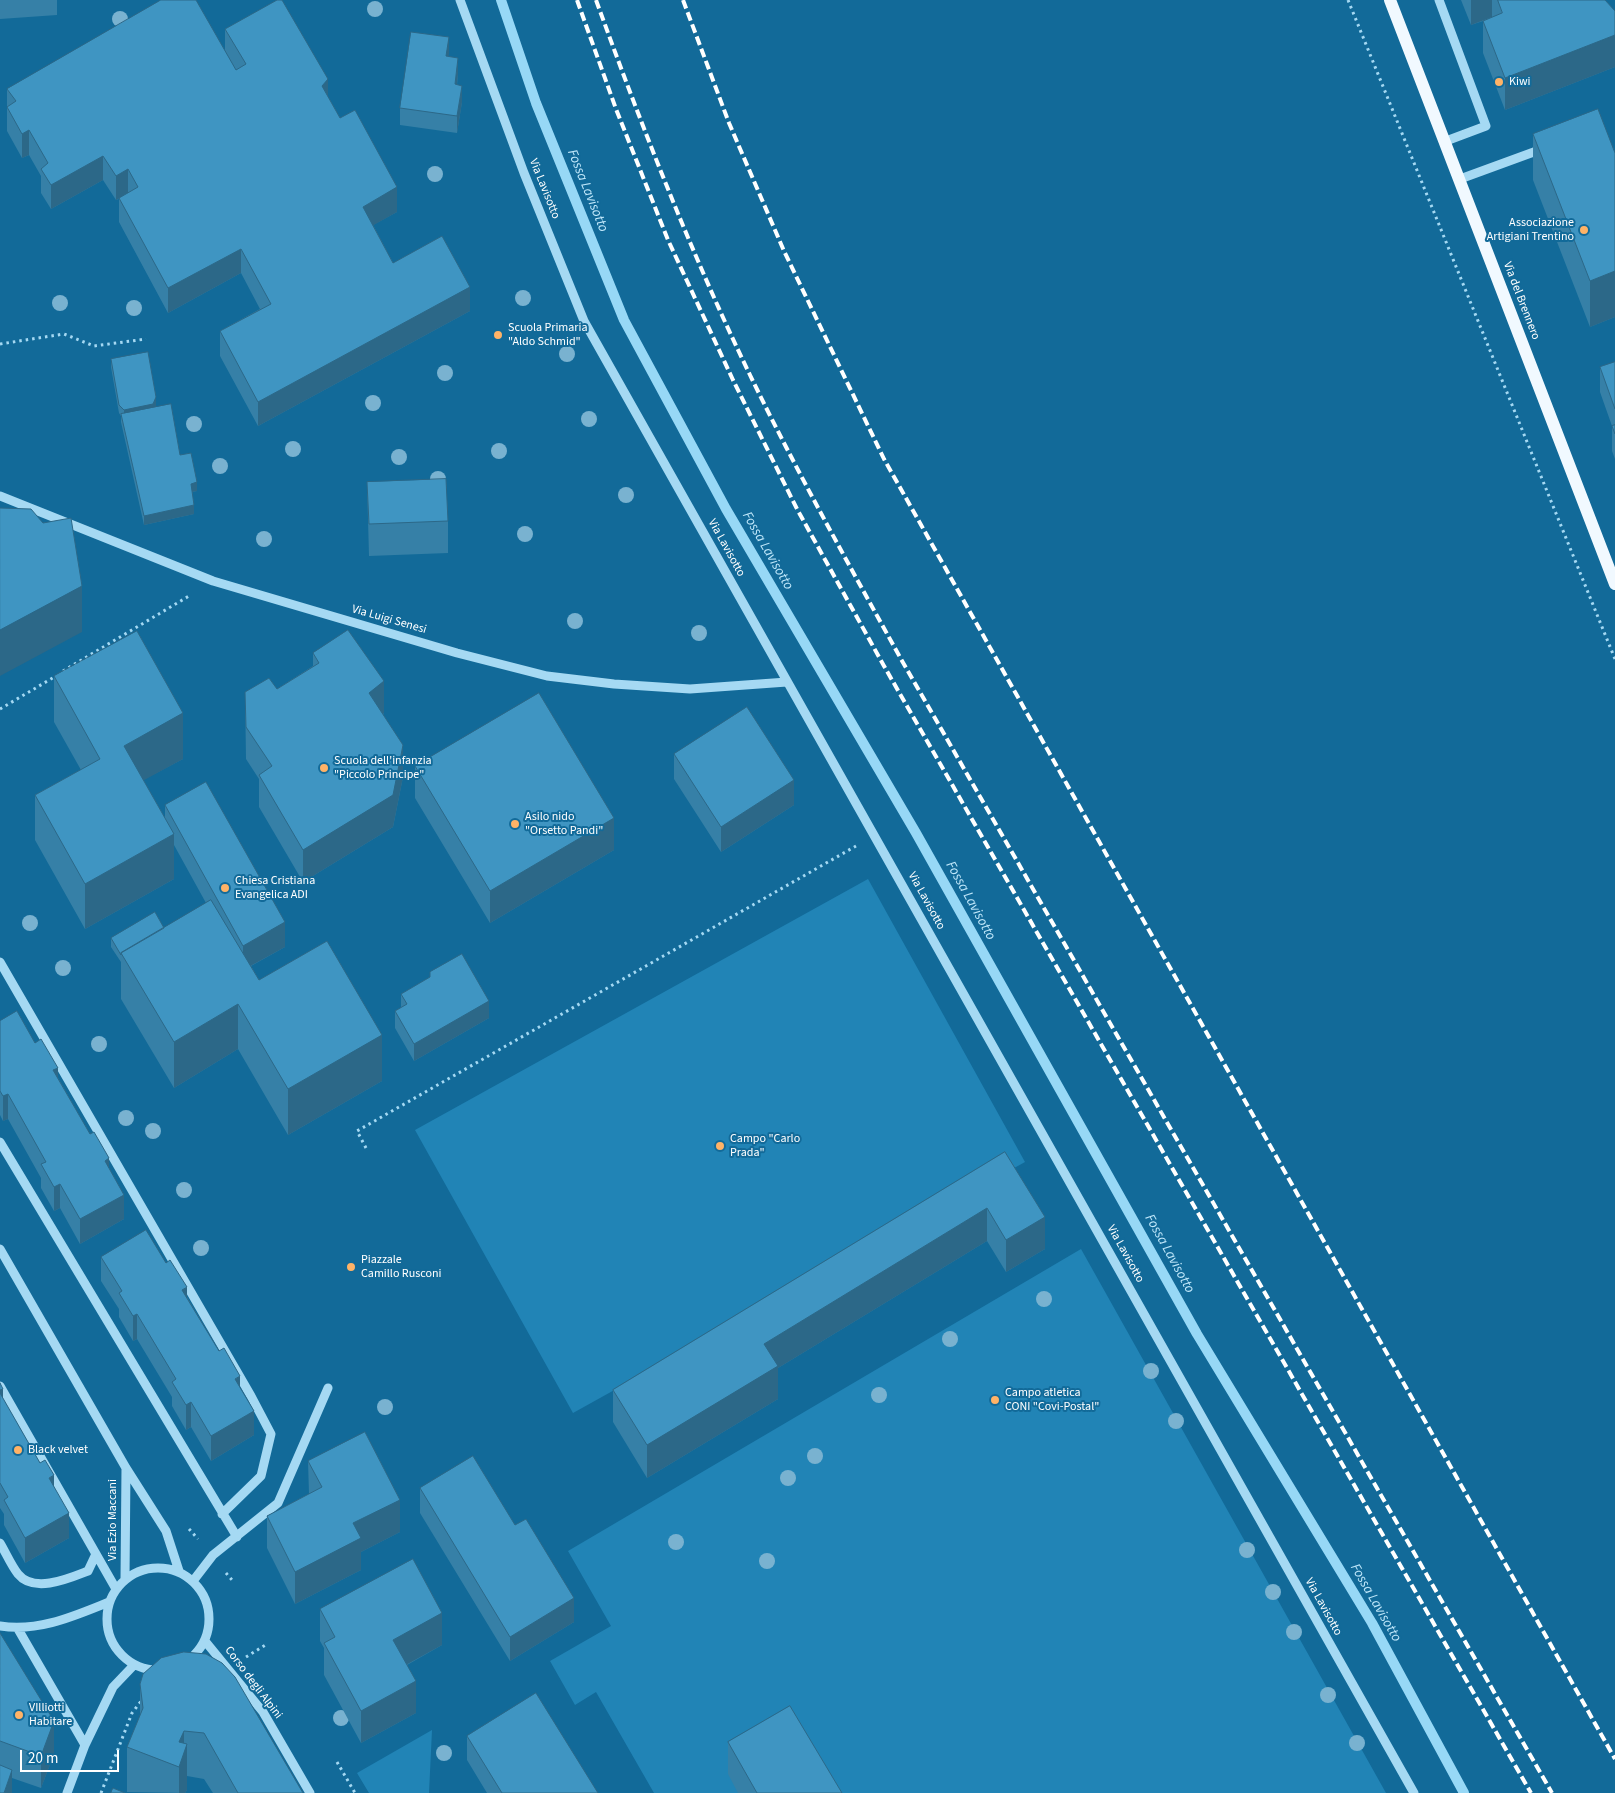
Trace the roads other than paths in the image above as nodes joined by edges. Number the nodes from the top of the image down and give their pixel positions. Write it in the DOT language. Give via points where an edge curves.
graph roads {
  1 [pos="460,0"];
  2 [pos="1390,0"];
  3 [pos="1439,0"];
  4 [pos="1446,141"];
  5 [pos="1554,145"];
  6 [pos="1460,179"];
  7 [pos="0,496"];
  8 [pos="1615,584"];
  9 [pos="787,682"];
  10 [pos="0,962"];
  11 [pos="0,1142"];
  12 [pos="0,1249"];
  13 [pos="0,1386"];
  14 [pos="328,1388"];
  15 [pos="126,1468"];
  16 [pos="222,1514"];
  17 [pos="236,1537"];
  18 [pos="0,1544"];
  19 [pos="96,1554"];
  20 [pos="179,1571"];
  21 [pos="126,1578"];
  22 [pos="193,1581"];
  23 [pos="116,1589"];
  24 [pos="109,1602"];
  25 [pos="0,1626"];
  26 [pos="18,1629"];
  27 [pos="205,1641"];
  28 [pos="134,1665"];
  29 [pos="85,1745"];
  30 [pos="67,1793"];
  31 [pos="310,1793"];
  32 [pos="1414,1793"];
  1 -- 9 [label="street, Via Lavisotto" via="524,173 584,320"];
  2 -- 4 [label="main road, Via del Brennero"];
  3 -- 4 [label="street" via="1486,126"];
  4 -- 6 [label="main road, Via del Brennero"];
  5 -- 6 [label="street"];
  6 -- 8 [label="main road, Via del Brennero"];
  7 -- 9 [label="street, Via Luigi Senesi" via="213,581 547,676 690,689"];
  9 -- 32 [label="street, Via Lavisotto"];
  10 -- 16 [label="street" via="270,1434 261,1476"];
  11 -- 16 [label="street"];
  12 -- 15 [label="street, Via Ezio Maccani"];
  13 -- 19 [label="street"];
  14 -- 17 [label="street" via="278,1503"];
  15 -- 20 [label="street, Via Ezio Maccani" via="166,1531"];
  15 -- 21 [label="street, Via Ezio Maccani"];
  16 -- 17 [label="street"];
  17 -- 22 [label="street" via="213,1556"];
  18 -- 19 [label="street" via="19,1576 37,1584 63,1581 88,1571"];
  19 -- 23 [label="street"];
  20 -- 21 [label="street, Via Ezio Maccani" via="150,1568"];
  20 -- 22 [label="street"];
  21 -- 23 [label="street"];
  22 -- 27 [label="street" via="208,1605 210,1622"];
  23 -- 24 [label="street"];
  24 -- 26 [label="street" via="62,1621"];
  24 -- 28 [label="street" via="107,1625 116,1648"];
  25 -- 26 [label="street"];
  26 -- 29 [label="street"];
  27 -- 28 [label="street" via="188,1661 163,1671"];
  27 -- 31 [label="street, Corso degli Alpini" via="263,1712"];
  28 -- 29 [label="street" via="113,1687"];
  29 -- 30 [label="street"];
}
